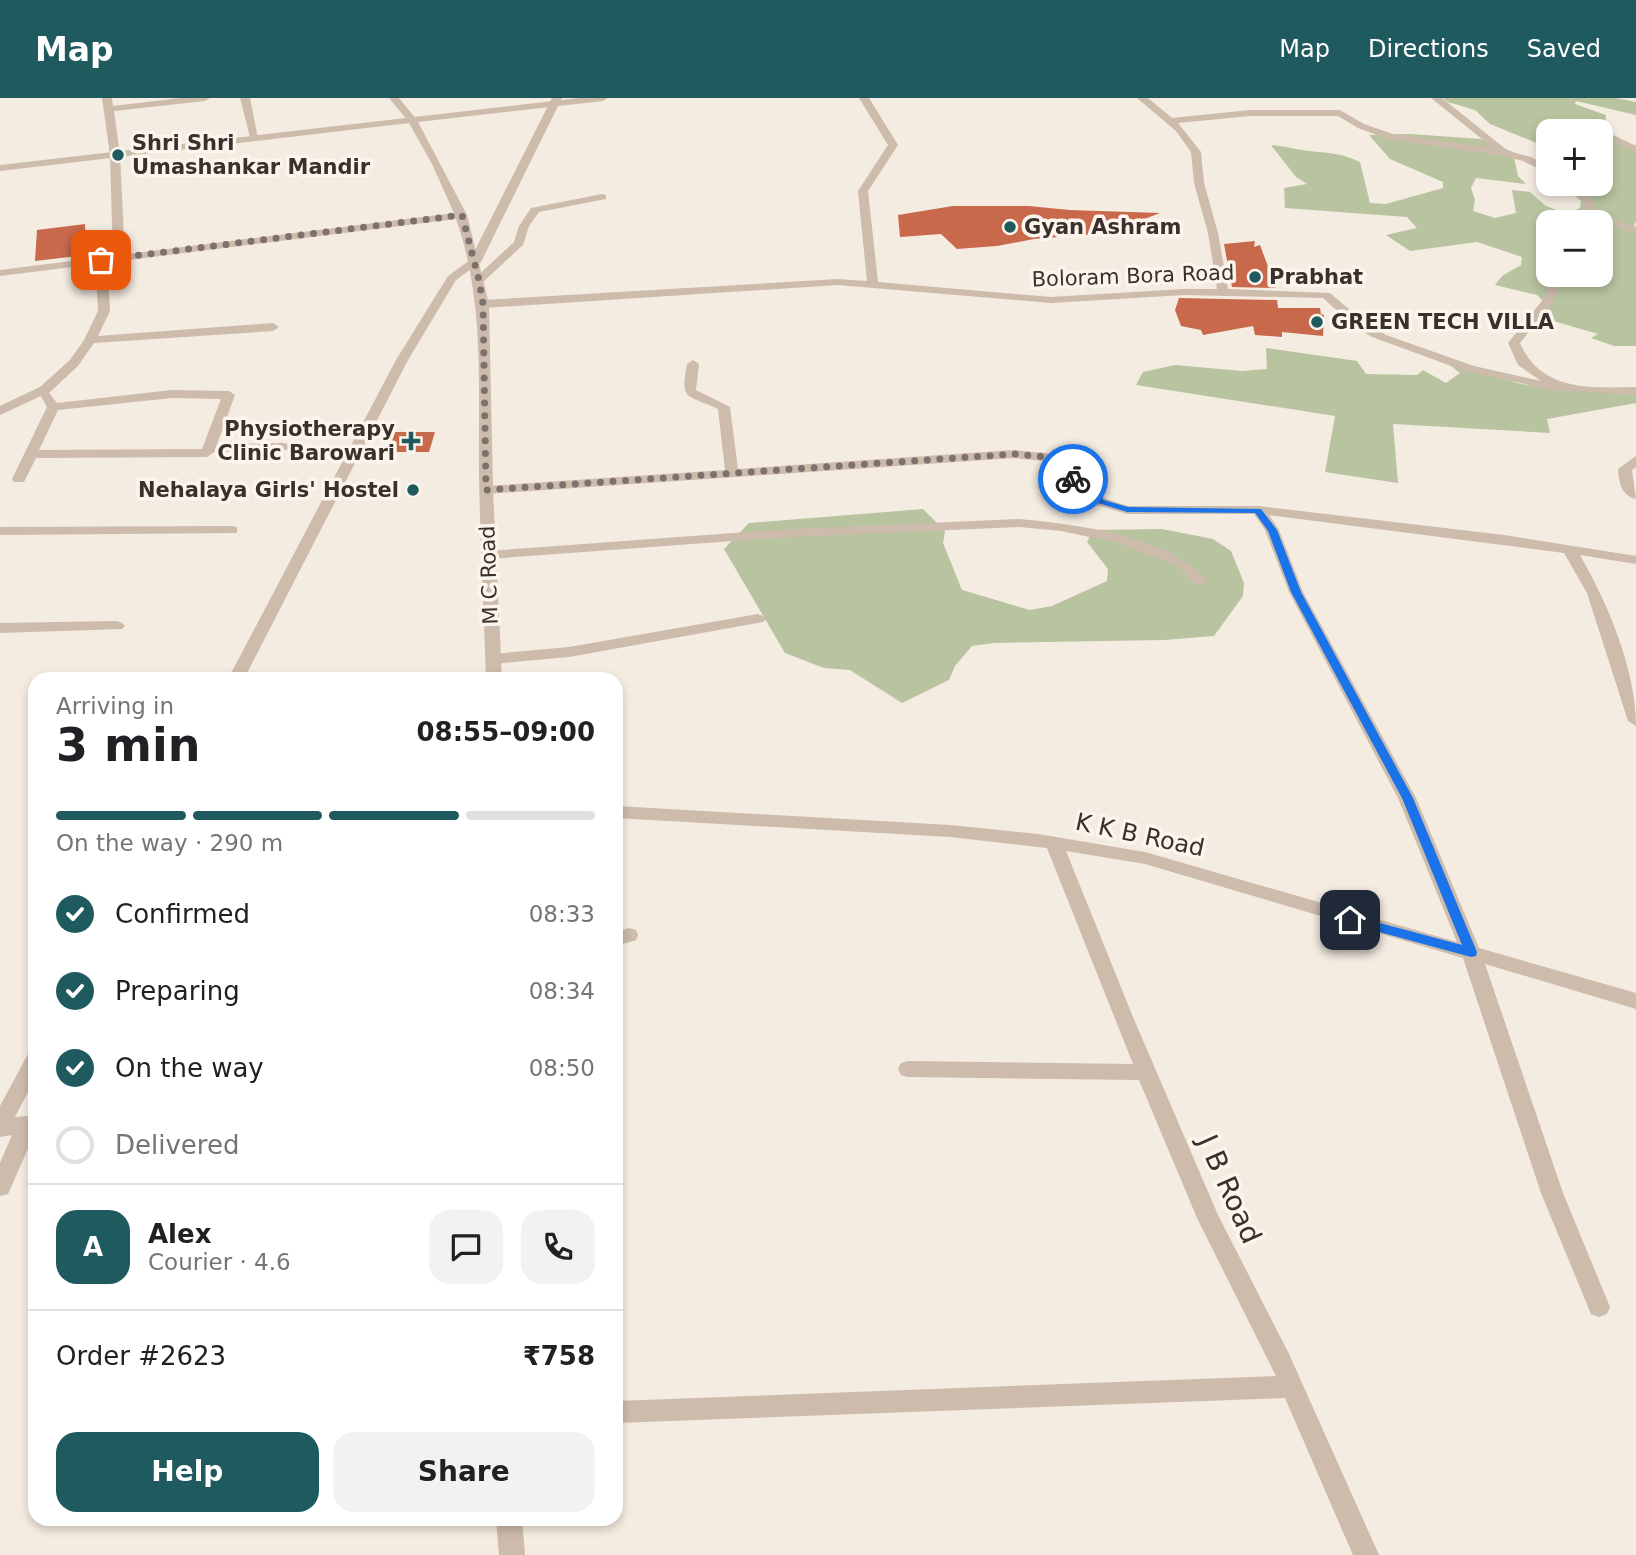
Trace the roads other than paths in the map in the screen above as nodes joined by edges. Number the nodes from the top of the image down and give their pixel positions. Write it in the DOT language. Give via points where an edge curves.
graph roads {
  1 [pos="205,98"];
  2 [pos="245,98"];
  3 [pos="394,98"];
  4 [pos="603,98"];
  5 [pos="864,98"];
  6 [pos="1142,98"];
  7 [pos="1436,98"];
  8 [pos="556,101"];
  9 [pos="108,104"];
  10 [pos="412,120"];
  11 [pos="1170,121"];
  12 [pos="255,137"];
  13 [pos="1613,138"];
  14 [pos="1636,150"];
  15 [pos="115,155"];
  16 [pos="1507,155"];
  17 [pos="1536,164"];
  18 [pos="0,168"];
  19 [pos="602,197"];
  20 [pos="462,215"];
  21 [pos="1613,225"];
  22 [pos="1636,231"];
  23 [pos="119,257"];
  24 [pos="101,260"];
  25 [pos="475,262"];
  26 [pos="0,273"];
  27 [pos="479,280"];
  28 [pos="873,284"];
  29 [pos="1555,287"];
  30 [pos="1223,292"];
  31 [pos="483,304"];
  32 [pos="272,327"];
  33 [pos="90,340"];
  34 [pos="693,364"];
  35 [pos="1559,388"];
  36 [pos="44,390"];
  37 [pos="1636,391"];
  38 [pos="53,407"];
  39 [pos="0,411"];
  40 [pos="283,447"];
  41 [pos="209,448"];
  42 [pos="31,454"];
  43 [pos="1636,460"];
  44 [pos="732,474"];
  45 [pos="19,479"];
  46 [pos="486,490"];
  47 [pos="1636,495"];
  48 [pos="1258,510"];
  49 [pos="232,530"];
  50 [pos="0,531"];
  51 [pos="1570,550"];
  52 [pos="489,555"];
  53 [pos="1636,560"];
  54 [pos="1201,582"];
  55 [pos="758,619"];
  56 [pos="117,626"];
  57 [pos="0,628"];
  58 [pos="493,659"];
  59 [pos="240,672"];
  60 [pos="494,672"];
  61 [pos="1636,721"];
  62 [pos="623,812"];
  63 [pos="1054,842"];
  64 [pos="1471,952"];
  65 [pos="1636,1001"];
  66 [pos="908,1069"];
  67 [pos="1146,1072"];
  68 [pos="28,1073"];
  69 [pos="28,1125"];
  70 [pos="0,1127"];
  71 [pos="28,1131"];
  72 [pos="0,1187"];
  73 [pos="1598,1307"];
  74 [pos="1292,1387"];
  75 [pos="623,1412"];
  76 [pos="510,1526"];
  77 [pos="512,1555"];
  78 [pos="1366,1555"];
  1 -- 9 [label="street"];
  2 -- 12 [label="street"];
  3 -- 10 [label="street"];
  4 -- 8 [label="street"];
  5 -- 28 [label="street" via="893,145 863,191"];
  6 -- 11 [label="street"];
  7 -- 16 [label="street"];
  8 -- 10 [label="street"];
  8 -- 25 [label="street"];
  9 -- 15 [label="street"];
  10 -- 12 [label="street"];
  10 -- 20 [label="street"];
  11 -- 16 [label="street" via="1250,113 1340,113 1391,137"];
  11 -- 30 [label="street" via="1196,152"];
  12 -- 15 [label="street"];
  13 -- 14 [label="street"];
  15 -- 18 [label="street"];
  15 -- 23 [label="street"];
  16 -- 17 [label="street"];
  19 -- 27 [label="street" via="535,210 519,243"];
  20 -- 23 [label="street"];
  20 -- 25 [label="street"];
  21 -- 22 [label="street"];
  23 -- 24 [label="street"];
  24 -- 26 [label="street"];
  24 -- 33 [label="street" via="104,311"];
  25 -- 27 [label="street, M C Road"];
  25 -- 59 [label="street" via="452,278 402,360"];
  27 -- 31 [label="street, M C Road"];
  28 -- 30 [label="street, Boloram Bora Road" via="1051,300"];
  28 -- 31 [label="street, Boloram Bora Road" via="801,283"];
  29 -- 35 [label="street" via="1514,343 1522,362"];
  30 -- 35 [label="street, Boloram Bora Road" via="1326,295 1371,333 1464,368"];
  31 -- 46 [label="street, M C Road"];
  32 -- 33 [label="street"];
  33 -- 36 [label="street" via="74,363"];
  34 -- 44 [label="street" via="691,392 723,407"];
  35 -- 37 [label="street, Boloram Bora Road"];
  36 -- 38 [label="street"];
  36 -- 39 [label="street"];
  38 -- 41 [label="street" via="172,394 229,395"];
  38 -- 42 [label="street"];
  40 -- 41 [label="street"];
  41 -- 42 [label="street" via="207,453"];
  42 -- 45 [label="street"];
  43 -- 47 [label="street" via="1625,469 1626,485"];
  44 -- 46 [label="street"];
  44 -- 48 [label="street" via="1014,454 1048,457 1101,502 1127,510"];
  46 -- 52 [label="street, M C Road"];
  48 -- 51 [label="street"];
  48 -- 64 [label="street" via="1272,530 1296,592 1407,798"];
  49 -- 50 [label="street"];
  51 -- 53 [label="street"];
  51 -- 61 [label="street" via="1594,593"];
  52 -- 54 [label="street" via="773,534 1019,523 1122,540 1182,563"];
  52 -- 58 [label="street, M C Road"];
  55 -- 58 [label="street" via="569,652"];
  56 -- 57 [label="street"];
  58 -- 60 [label="street, M C Road"];
  62 -- 63 [label="street, K K B Road" via="950,831"];
  63 -- 64 [label="street, K K B Road" via="1145,858"];
  63 -- 67 [label="street, J B Road"];
  64 -- 65 [label="street, K K B Road"];
  64 -- 73 [label="street" via="1552,1193"];
  66 -- 67 [label="street"];
  67 -- 74 [label="street, J B Road" via="1208,1218"];
  68 -- 70 [label="street"];
  69 -- 70 [label="street"];
  71 -- 72 [label="street"];
  74 -- 75 [label="street"];
  74 -- 78 [label="street, J B Road"];
  76 -- 77 [label="street"];
}
